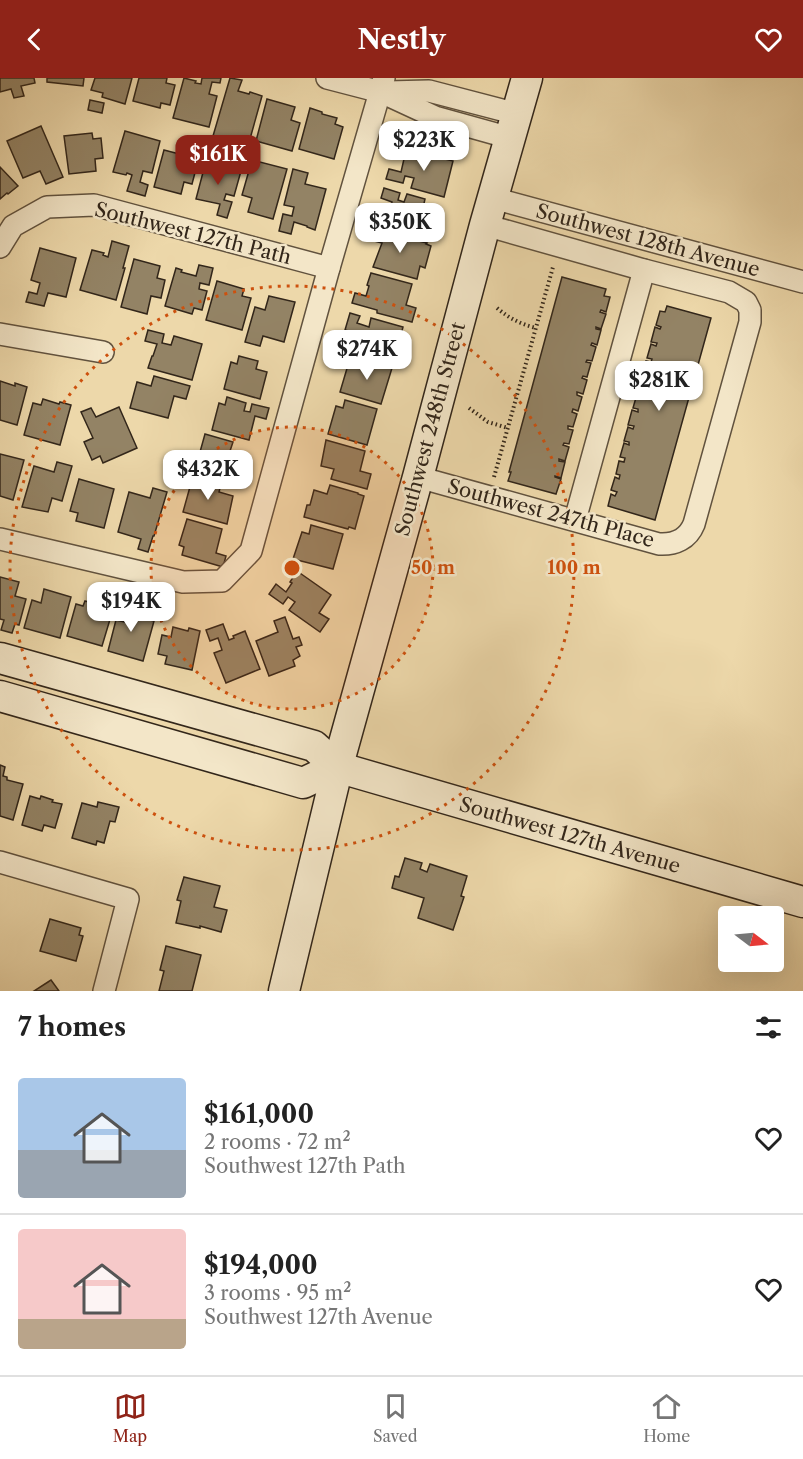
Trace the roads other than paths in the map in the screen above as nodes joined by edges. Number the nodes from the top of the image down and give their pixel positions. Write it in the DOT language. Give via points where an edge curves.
graph roads {
  1 [pos="327,78"];
  2 [pos="527,78"];
  3 [pos="382,85"];
  4 [pos="514,126"];
  5 [pos="489,211"];
  6 [pos="0,247"];
  7 [pos="329,268"];
  8 [pos="644,270"];
  9 [pos="803,282"];
  10 [pos="0,334"];
  11 [pos="103,352"];
  12 [pos="418,477"];
  13 [pos="575,520"];
  14 [pos="0,539"];
  15 [pos="0,658"];
  16 [pos="0,696"];
  17 [pos="338,767"];
  18 [pos="0,862"];
  19 [pos="803,902"];
  20 [pos="104,991"];
  21 [pos="284,991"];
  1 -- 3 [label="street"];
  2 -- 4 [label="street, Southwest 248th Street"];
  3 -- 4 [label="street" via="435,117"];
  3 -- 7 [label="street"];
  4 -- 5 [label="street, Southwest 248th Street"];
  5 -- 8 [label="street"];
  5 -- 9 [label="street, Southwest 128th Avenue"];
  5 -- 12 [label="street, Southwest 248th Street"];
  6 -- 7 [label="street, Southwest 127th Path" via="13,226 47,207 94,205"];
  7 -- 14 [label="street" via="251,550 222,581 183,582"];
  8 -- 13 [label="street"];
  8 -- 13 [label="street, Southwest 247th Place" via="729,292 750,309 750,322 715,450 694,524 684,538 659,544"];
  10 -- 11 [label="street"];
  12 -- 13 [label="street, Southwest 247th Place"];
  12 -- 17 [label="street, Southwest 248th Street"];
  15 -- 17 [label="street, Southwest 127th Avenue" via="314,746"];
  16 -- 17 [label="street" via="303,783"];
  17 -- 19 [label="street, Southwest 127th Avenue"];
  17 -- 21 [label="street, Southwest 248th Street"];
  18 -- 20 [label="street" via="128,899"];
}
